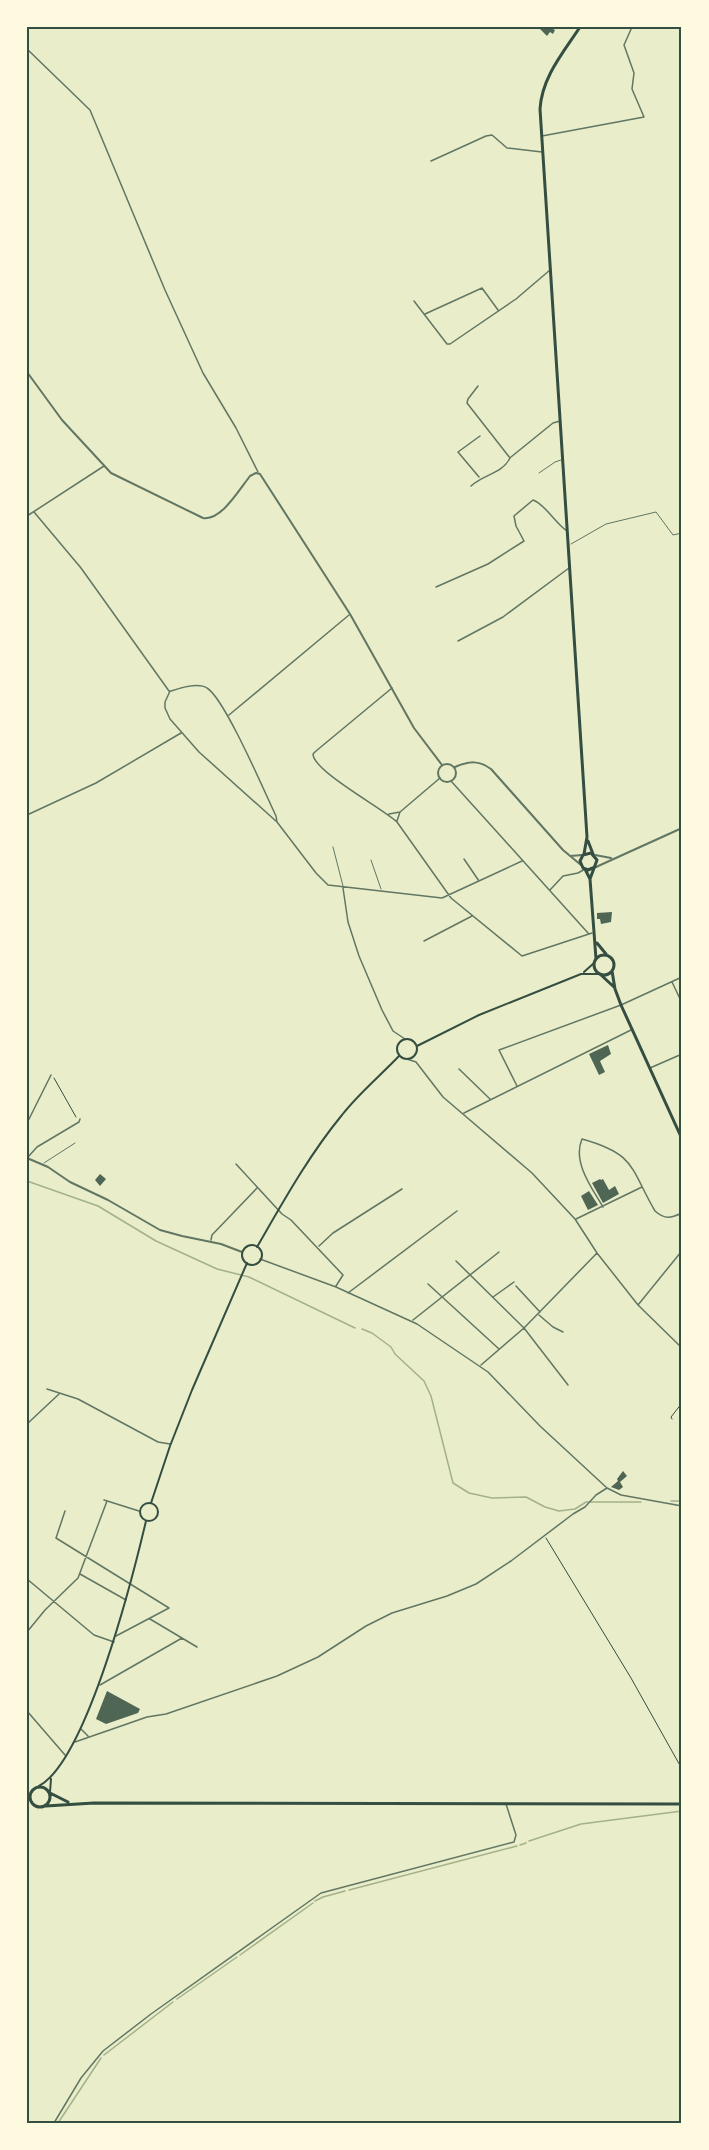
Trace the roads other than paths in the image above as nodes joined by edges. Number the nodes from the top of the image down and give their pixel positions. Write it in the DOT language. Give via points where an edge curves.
graph roads {
  1 [pos="580,27"];
  2 [pos="632,27"];
  3 [pos="27,49"];
  4 [pos="542,136"];
  5 [pos="543,152"];
  6 [pos="431,161"];
  7 [pos="551,270"];
  8 [pos="414,301"];
  9 [pos="498,310"];
  10 [pos="424,314"];
  11 [pos="27,372"];
  12 [pos="478,387"];
  13 [pos="560,421"];
  14 [pos="480,436"];
  15 [pos="510,458"];
  16 [pos="563,459"];
  17 [pos="104,466"];
  18 [pos="258,473"];
  19 [pos="539,473"];
  20 [pos="480,478"];
  21 [pos="471,486"];
  22 [pos="34,512"];
  23 [pos="27,516"];
  24 [pos="568,532"];
  25 [pos="682,533"];
  26 [pos="569,546"];
  27 [pos="570,568"];
  28 [pos="436,587"];
  29 [pos="350,614"];
  30 [pos="458,641"];
  31 [pos="392,688"];
  32 [pos="170,691"];
  33 [pos="228,716"];
  34 [pos="182,732"];
  35 [pos="442,765"];
  36 [pos="455,767"];
  37 [pos="440,778"];
  38 [pos="451,781"];
  39 [pos="400,812"];
  40 [pos="388,814"];
  41 [pos="27,815"];
  42 [pos="277,822"];
  43 [pos="397,822"];
  44 [pos="682,828"];
  45 [pos="587,839"];
  46 [pos="333,848"];
  47 [pos="594,854"];
  48 [pos="583,855"];
  49 [pos="569,856"];
  50 [pos="611,858"];
  51 [pos="464,859"];
  52 [pos="371,860"];
  53 [pos="522,861"];
  54 [pos="581,865"];
  55 [pos="595,867"];
  56 [pos="585,869"];
  57 [pos="590,879"];
  58 [pos="480,881"];
  59 [pos="343,887"];
  60 [pos="382,891"];
  61 [pos="549,891"];
  62 [pos="449,896"];
  63 [pos="473,916"];
  64 [pos="588,933"];
  65 [pos="595,933"];
  66 [pos="424,941"];
  67 [pos="596,942"];
  68 [pos="607,955"];
  69 [pos="595,961"];
  70 [pos="612,971"];
  71 [pos="581,974"];
  72 [pos="599,974"];
  73 [pos="682,977"];
  74 [pos="672,982"];
  75 [pos="615,989"];
  76 [pos="682,1003"];
  77 [pos="621,1005"];
  78 [pos="632,1029"];
  79 [pos="405,1039"];
  80 [pos="417,1046"];
  81 [pos="682,1054"];
  82 [pos="399,1056"];
  83 [pos="406,1059"];
  84 [pos="650,1068"];
  85 [pos="459,1070"];
  86 [pos="51,1075"];
  87 [pos="517,1086"];
  88 [pos="490,1099"];
  89 [pos="463,1114"];
  90 [pos="80,1121"];
  91 [pos="27,1123"];
  92 [pos="682,1139"];
  93 [pos="75,1143"];
  94 [pos="27,1158"];
  95 [pos="42,1164"];
  96 [pos="236,1164"];
  97 [pos="257,1187"];
  98 [pos="642,1187"];
  99 [pos="402,1189"];
  100 [pos="603,1207"];
  101 [pos="279,1210"];
  102 [pos="457,1210"];
  103 [pos="682,1213"];
  104 [pos="575,1219"];
  105 [pos="210,1241"];
  106 [pos="257,1247"];
  107 [pos="318,1247"];
  108 [pos="242,1252"];
  109 [pos="499,1252"];
  110 [pos="681,1252"];
  111 [pos="597,1253"];
  112 [pos="260,1259"];
  113 [pos="456,1261"];
  114 [pos="247,1263"];
  115 [pos="471,1275"];
  116 [pos="514,1281"];
  117 [pos="428,1284"];
  118 [pos="516,1286"];
  119 [pos="336,1287"];
  120 [pos="348,1293"];
  121 [pos="493,1297"];
  122 [pos="442,1298"];
  123 [pos="638,1305"];
  124 [pos="539,1313"];
  125 [pos="412,1321"];
  126 [pos="524,1328"];
  127 [pos="563,1332"];
  128 [pos="682,1348"];
  129 [pos="499,1350"];
  130 [pos="480,1366"];
  131 [pos="568,1385"];
  132 [pos="47,1389"];
  133 [pos="59,1393"];
  134 [pos="27,1425"];
  135 [pos="171,1444"];
  136 [pos="607,1488"];
  137 [pos="151,1503"];
  138 [pos="682,1506"];
  139 [pos="65,1511"];
  140 [pos="139,1511"];
  141 [pos="146,1521"];
  142 [pos="87,1558"];
  143 [pos="80,1574"];
  144 [pos="27,1579"];
  145 [pos="131,1584"];
  146 [pos="126,1600"];
  147 [pos="54,1602"];
  148 [pos="150,1618"];
  149 [pos="27,1632"];
  150 [pos="116,1636"];
  151 [pos="182,1638"];
  152 [pos="114,1642"];
  153 [pos="197,1647"];
  154 [pos="97,1686"];
  155 [pos="27,1712"];
  156 [pos="80,1727"];
  157 [pos="89,1737"];
  158 [pos="73,1742"];
  159 [pos="65,1755"];
  160 [pos="52,1776"];
  161 [pos="39,1786"];
  162 [pos="32,1790"];
  163 [pos="27,1792"];
  164 [pos="50,1792"];
  165 [pos="70,1803"];
  166 [pos="506,1803"];
  167 [pos="682,1803"];
  168 [pos="27,1805"];
  169 [pos="36,1806"];
  170 [pos="46,1806"];
  171 [pos="54,2123"];
  1 -- 4 [label="main road" via="542,90"];
  2 -- 4 [label="street" via="624,47 634,73 632,89 644,117"];
  3 -- 18 [label="street" via="90,110 203,373"];
  4 -- 5 [label="main road"];
  5 -- 6 [label="street" via="507,148 492,135 486,135"];
  5 -- 7 [label="main road"];
  7 -- 9 [label="street"];
  7 -- 13 [label="main road"];
  8 -- 10 [label="street"];
  9 -- 10 [label="street" via="482,288"];
  9 -- 10 [label="street" via="450,344"];
  11 -- 17 [label="street" via="62,420"];
  12 -- 15 [label="street" via="467,403"];
  13 -- 15 [label="street"];
  13 -- 16 [label="main road"];
  14 -- 20 [label="street" via="459,452"];
  15 -- 20 [label="street" via="500,471"];
  16 -- 19 [label="lane"];
  16 -- 24 [label="main road"];
  17 -- 18 [label="street" via="120,478 206,519 219,514 249,476"];
  17 -- 22 [label="street"];
  18 -- 29 [label="street"];
  20 -- 21 [label="street"];
  22 -- 23 [label="street"];
  22 -- 32 [label="street" via="81,568"];
  24 -- 26 [label="main road"];
  24 -- 28 [label="street" via="533,500 514,516 524,541 488,564"];
  25 -- 26 [label="lane" via="671,533 656,512 606,524"];
  26 -- 27 [label="main road"];
  27 -- 30 [label="street" via="503,616"];
  27 -- 45 [label="main road"];
  29 -- 31 [label="street"];
  29 -- 33 [label="street"];
  31 -- 35 [label="street" via="414,728"];
  31 -- 40 [label="street" via="312,757 338,782"];
  32 -- 33 [label="street" via="208,688"];
  32 -- 34 [label="street" via="165,702 167,713"];
  33 -- 42 [label="street"];
  34 -- 41 [label="street" via="96,783"];
  34 -- 42 [label="street"];
  35 -- 36 [label="street"];
  35 -- 37 [label="street"];
  36 -- 38 [label="street" via="456,775"];
  36 -- 49 [label="street" via="478,762 491,770"];
  37 -- 38 [label="street"];
  37 -- 39 [label="street"];
  38 -- 53 [label="street"];
  39 -- 40 [label="street"];
  39 -- 43 [label="street"];
  40 -- 43 [label="street"];
  42 -- 59 [label="street" via="321,879 328,885"];
  43 -- 62 [label="street"];
  44 -- 50 [label="street"];
  45 -- 47 [label="main road"];
  45 -- 48 [label="main road"];
  46 -- 59 [label="lane"];
  47 -- 48 [label="main road"];
  47 -- 50 [label="street"];
  47 -- 55 [label="main road"];
  48 -- 49 [label="street"];
  48 -- 54 [label="main road"];
  49 -- 54 [label="street"];
  50 -- 55 [label="street"];
  51 -- 58 [label="street"];
  52 -- 60 [label="lane"];
  53 -- 58 [label="street"];
  53 -- 61 [label="street"];
  54 -- 56 [label="main road"];
  55 -- 56 [label="main road"];
  55 -- 57 [label="main road"];
  56 -- 57 [label="main road"];
  56 -- 61 [label="street" via="563,876"];
  57 -- 65 [label="main road"];
  58 -- 62 [label="street"];
  59 -- 60 [label="street"];
  59 -- 79 [label="street" via="359,956 393,1030"];
  60 -- 62 [label="street"];
  61 -- 64 [label="street"];
  62 -- 63 [label="street"];
  63 -- 64 [label="street" via="522,956"];
  63 -- 66 [label="street"];
  64 -- 65 [label="street"];
  65 -- 67 [label="main road"];
  67 -- 68 [label="main road"];
  67 -- 69 [label="main road"];
  68 -- 69 [label="main road"];
  68 -- 70 [label="main road" via="614,962"];
  69 -- 71 [label="main road"];
  69 -- 72 [label="main road" via="594,969"];
  70 -- 72 [label="main road"];
  70 -- 75 [label="main road"];
  71 -- 72 [label="main road"];
  71 -- 80 [label="main road" via="462,1022"];
  72 -- 75 [label="main road"];
  73 -- 74 [label="street"];
  74 -- 76 [label="street"];
  74 -- 77 [label="street"];
  75 -- 77 [label="main road"];
  77 -- 78 [label="main road"];
  77 -- 87 [label="street" via="499,1050"];
  78 -- 84 [label="main road"];
  78 -- 87 [label="street"];
  79 -- 80 [label="main road"];
  79 -- 82 [label="main road" via="397,1045"];
  80 -- 83 [label="main road" via="415,1055"];
  81 -- 84 [label="street"];
  82 -- 83 [label="main road"];
  82 -- 101 [label="main road" via="340,1117"];
  83 -- 89 [label="street" via="416,1062 443,1097"];
  84 -- 92 [label="main road"];
  85 -- 88 [label="street"];
  86 -- 91 [label="street"];
  87 -- 88 [label="street"];
  88 -- 89 [label="street"];
  89 -- 104 [label="street" via="532,1173"];
  90 -- 94 [label="street" via="37,1147"];
  93 -- 95 [label="lane"];
  94 -- 95 [label="street"];
  95 -- 105 [label="street" via="160,1230"];
  96 -- 97 [label="street"];
  97 -- 101 [label="street"];
  97 -- 105 [label="street"];
  98 -- 100 [label="street"];
  98 -- 100 [label="street" via="634,1169 621,1156 582,1139 579,1152 584,1172"];
  98 -- 103 [label="street" via="661,1217"];
  99 -- 107 [label="street"];
  100 -- 104 [label="street"];
  101 -- 106 [label="main road"];
  101 -- 107 [label="street"];
  102 -- 120 [label="street"];
  104 -- 111 [label="street"];
  105 -- 108 [label="street"];
  106 -- 108 [label="main road" via="248,1246"];
  106 -- 112 [label="main road"];
  107 -- 119 [label="street" via="343,1275"];
  108 -- 114 [label="main road"];
  109 -- 115 [label="street"];
  110 -- 123 [label="street"];
  111 -- 123 [label="street"];
  111 -- 124 [label="street"];
  112 -- 114 [label="main road"];
  112 -- 119 [label="street"];
  113 -- 115 [label="street"];
  114 -- 135 [label="main road"];
  115 -- 121 [label="street"];
  115 -- 122 [label="street"];
  116 -- 121 [label="street"];
  117 -- 122 [label="street"];
  118 -- 124 [label="street"];
  119 -- 120 [label="street"];
  120 -- 125 [label="street"];
  121 -- 126 [label="street"];
  122 -- 125 [label="street"];
  122 -- 129 [label="street"];
  123 -- 128 [label="street"];
  124 -- 126 [label="street"];
  124 -- 127 [label="street"];
  125 -- 130 [label="street"];
  126 -- 129 [label="street"];
  126 -- 131 [label="street"];
  129 -- 130 [label="street"];
  130 -- 136 [label="street"];
  132 -- 133 [label="street"];
  133 -- 134 [label="street"];
  133 -- 135 [label="street" via="158,1442"];
  135 -- 137 [label="main road"];
  136 -- 138 [label="street" via="621,1496"];
  136 -- 157 [label="street" via="476,1584 392,1613 318,1657 277,1676"];
  137 -- 140 [label="main road" via="144,1503"];
  137 -- 141 [label="main road" via="156,1506 157,1516"];
  139 -- 142 [label="street" via="56,1538"];
  140 -- 141 [label="main road"];
  140 -- 142 [label="street" via="106,1500"];
  141 -- 145 [label="main road"];
  142 -- 143 [label="street"];
  142 -- 145 [label="street"];
  143 -- 146 [label="street"];
  143 -- 147 [label="street"];
  144 -- 147 [label="street"];
  145 -- 146 [label="main road"];
  145 -- 148 [label="street" via="169,1608"];
  146 -- 150 [label="main road"];
  147 -- 149 [label="street"];
  147 -- 152 [label="street" via="94,1635"];
  148 -- 150 [label="street"];
  148 -- 151 [label="street"];
  150 -- 152 [label="main road"];
  151 -- 153 [label="street"];
  151 -- 154 [label="street"];
  152 -- 154 [label="main road"];
  154 -- 156 [label="main road"];
  155 -- 159 [label="street"];
  156 -- 157 [label="street"];
  156 -- 158 [label="main road"];
  157 -- 158 [label="street"];
  158 -- 159 [label="main road"];
  159 -- 160 [label="main road"];
  160 -- 161 [label="main road"];
  160 -- 164 [label="main road"];
  161 -- 162 [label="main road"];
  161 -- 164 [label="main road"];
  162 -- 163 [label="main road"];
  162 -- 169 [label="main road" via="30,1799"];
  164 -- 165 [label="main road"];
  164 -- 170 [label="main road"];
  165 -- 166 [label="main road"];
  165 -- 170 [label="main road"];
  166 -- 167 [label="main road"];
  166 -- 171 [label="street" via="516,1835 514,1842 321,1893 103,2051"];
  168 -- 169 [label="main road"];
  169 -- 170 [label="main road"];
}
